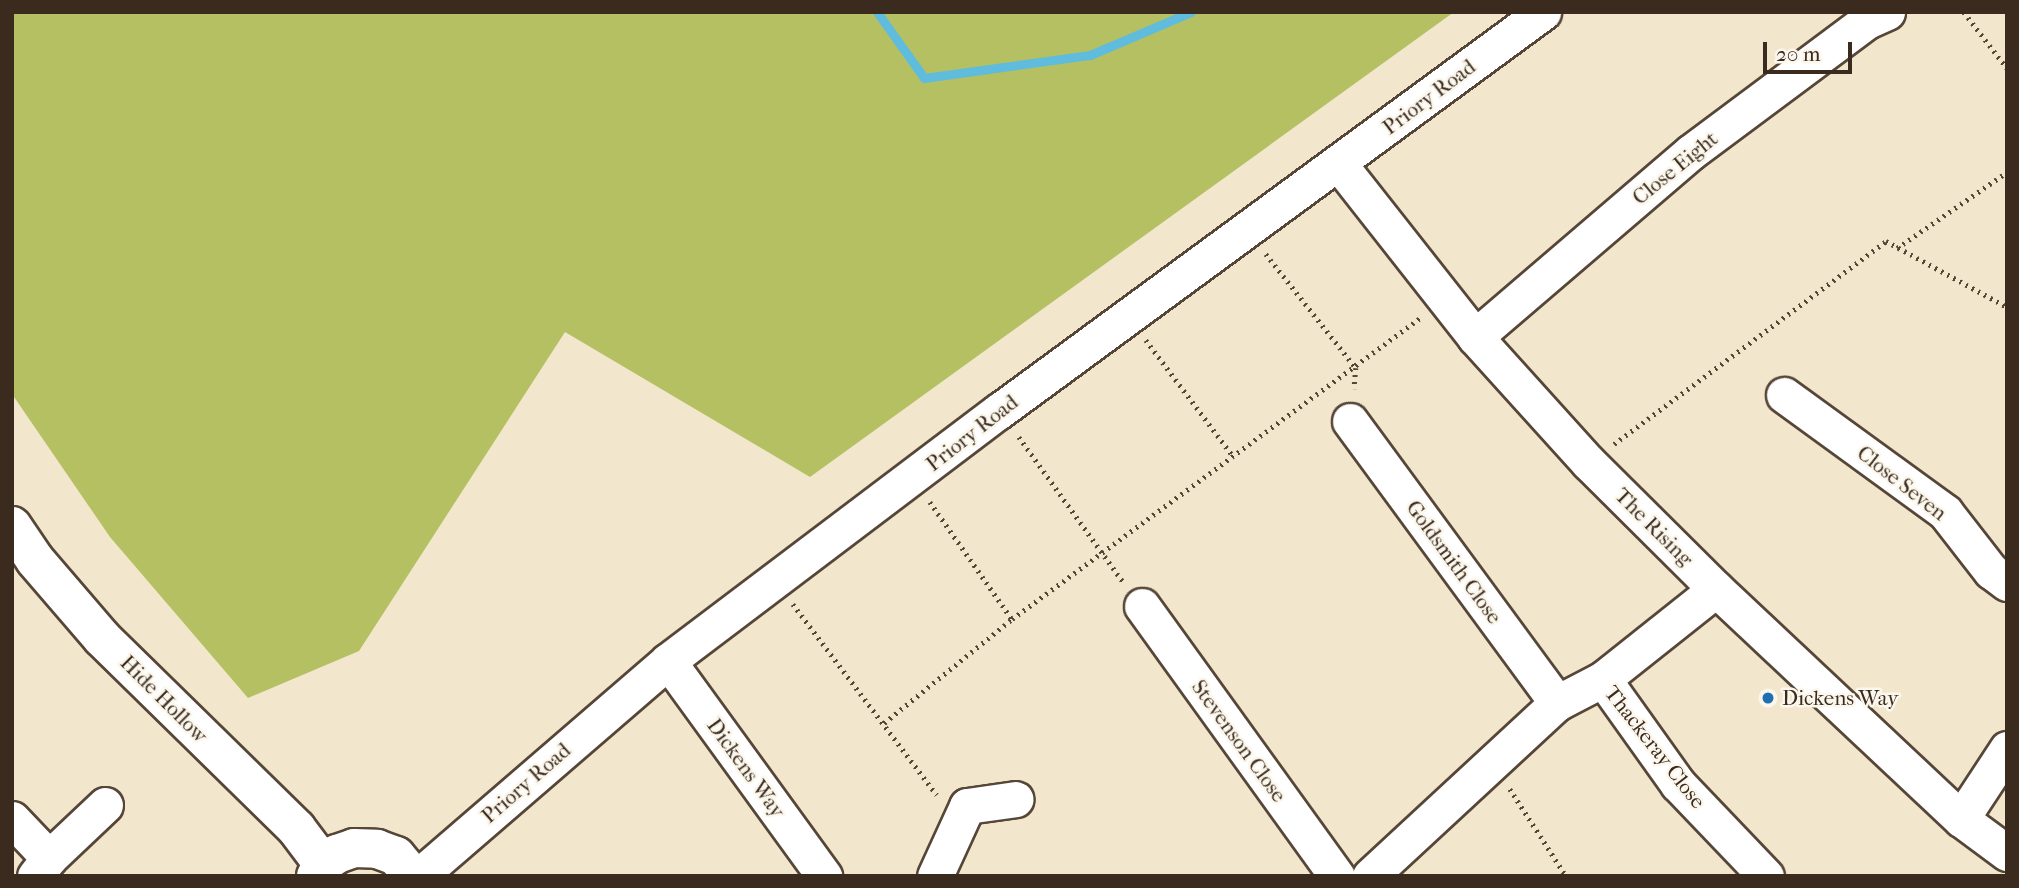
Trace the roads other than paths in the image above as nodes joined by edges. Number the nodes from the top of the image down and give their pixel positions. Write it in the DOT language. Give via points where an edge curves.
graph roads {
  1 [pos="1543,12"];
  2 [pos="1887,12"];
  3 [pos="1339,163"];
  4 [pos="1475,337"];
  5 [pos="1784,395"];
  6 [pos="1350,421"];
  7 [pos="12,526"];
  8 [pos="2007,583"];
  9 [pos="1716,589"];
  10 [pos="1142,606"];
  11 [pos="668,661"];
  12 [pos="1602,679"];
  13 [pos="1557,703"];
  14 [pos="2007,748"];
  15 [pos="1016,799"];
  16 [pos="105,805"];
  17 [pos="12,819"];
  18 [pos="1961,819"];
  19 [pos="2007,853"];
  20 [pos="42,867"];
  21 [pos="319,870"];
  22 [pos="416,876"];
  23 [pos="824,876"];
  24 [pos="935,876"];
  25 [pos="1337,876"];
  26 [pos="1370,876"];
  27 [pos="1766,876"];
  1 -- 3 [label="street, Priory Road"];
  2 -- 4 [label="street, Close Eight" via="1867,21 1691,152"];
  3 -- 4 [label="street, The Rising"];
  3 -- 11 [label="street, Priory Road"];
  4 -- 9 [label="street, The Rising" via="1589,463"];
  5 -- 8 [label="street, Close Seven" via="1945,512 1991,571"];
  6 -- 13 [label="street, Goldsmith Close"];
  7 -- 21 [label="main road, Hide Hollow" via="102,638 296,828"];
  9 -- 12 [label="street"];
  9 -- 18 [label="street, The Rising"];
  10 -- 25 [label="street, Stevenson Close"];
  11 -- 22 [label="street, Priory Road"];
  11 -- 23 [label="street, Dickens Way"];
  12 -- 13 [label="street"];
  12 -- 27 [label="street, Thackeray Close" via="1678,784"];
  13 -- 26 [label="street"];
  14 -- 18 [label="street"];
  15 -- 24 [label="street" via="967,806"];
  16 -- 20 [label="street"];
  17 -- 20 [label="street"];
  18 -- 19 [label="street, The Rising"];
  21 -- 22 [label="main road" via="337,854 354,848 377,849 396,856"];
}
